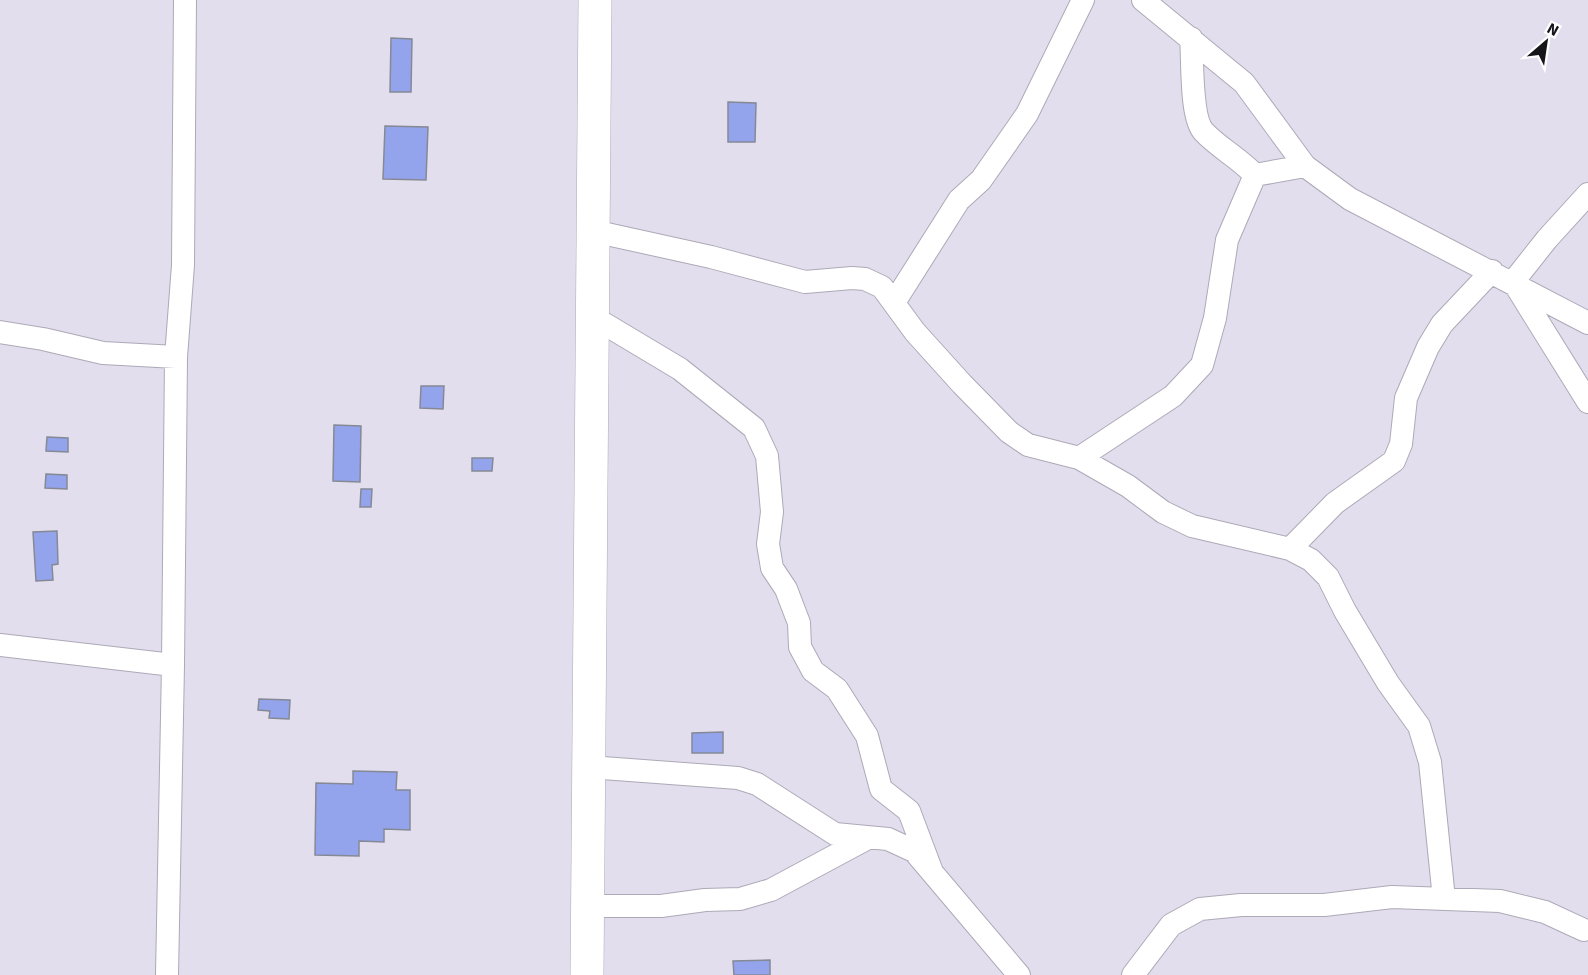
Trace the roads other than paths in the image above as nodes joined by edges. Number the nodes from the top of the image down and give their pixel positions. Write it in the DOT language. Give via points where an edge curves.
graph roads {
  1 [pos="185,0"];
  2 [pos="595,0"];
  3 [pos="1083,0"];
  4 [pos="1143,0"];
  5 [pos="1191,38"];
  6 [pos="1305,166"];
  7 [pos="1255,174"];
  8 [pos="1588,194"];
  9 [pos="593,231"];
  10 [pos="1492,271"];
  11 [pos="1513,282"];
  12 [pos="895,301"];
  13 [pos="593,317"];
  14 [pos="1588,323"];
  15 [pos="0,332"];
  16 [pos="176,357"];
  17 [pos="1586,397"];
  18 [pos="1079,458"];
  19 [pos="1290,549"];
  20 [pos="0,645"];
  21 [pos="173,665"];
  22 [pos="589,767"];
  23 [pos="868,838"];
  24 [pos="932,872"];
  25 [pos="1444,899"];
  26 [pos="588,906"];
  27 [pos="1584,930"];
  28 [pos="166,975"];
  29 [pos="587,975"];
  30 [pos="1019,975"];
  31 [pos="1133,975"];
  1 -- 16 [label="street" via="183,265"];
  2 -- 9 [label="main road"];
  3 -- 12 [label="street" via="1027,114 981,180 959,200"];
  4 -- 5 [label="street"];
  5 -- 6 [label="street" via="1244,83"];
  5 -- 7 [label="street" via="1196,113 1202,130"];
  6 -- 7 [label="street"];
  6 -- 10 [label="street" via="1350,199"];
  7 -- 18 [label="street" via="1227,240 1215,318 1202,365 1173,396"];
  8 -- 11 [label="street"];
  9 -- 12 [label="street" via="805,282 865,279 882,287"];
  9 -- 13 [label="main road"];
  10 -- 11 [label="street"];
  10 -- 19 [label="street" via="1442,324 1428,347 1406,398 1401,444 1394,461 1335,503"];
  11 -- 14 [label="street"];
  11 -- 17 [label="street"];
  12 -- 18 [label="street" via="915,332 1009,432 1028,445"];
  13 -- 22 [label="main road"];
  13 -- 24 [label="street" via="680,369 754,428 767,456 772,568 793,606 799,623 800,647 813,671 837,689 867,736 881,789 909,811"];
  15 -- 16 [label="street" via="103,353"];
  16 -- 21 [label="street"];
  18 -- 19 [label="street" via="1192,526"];
  19 -- 25 [label="street" via="1311,560 1328,578 1388,683 1419,726 1430,762"];
  20 -- 21 [label="street"];
  21 -- 28 [label="street"];
  22 -- 23 [label="street" via="738,778 757,784 835,834"];
  22 -- 26 [label="main road"];
  23 -- 24 [label="street" via="888,839 914,851"];
  23 -- 26 [label="street" via="771,890 740,899 661,906"];
  24 -- 30 [label="street"];
  25 -- 27 [label="street" via="1500,901 1545,912"];
  25 -- 31 [label="street" via="1392,897 1324,905 1200,909 1171,925"];
  26 -- 29 [label="main road"];
}
